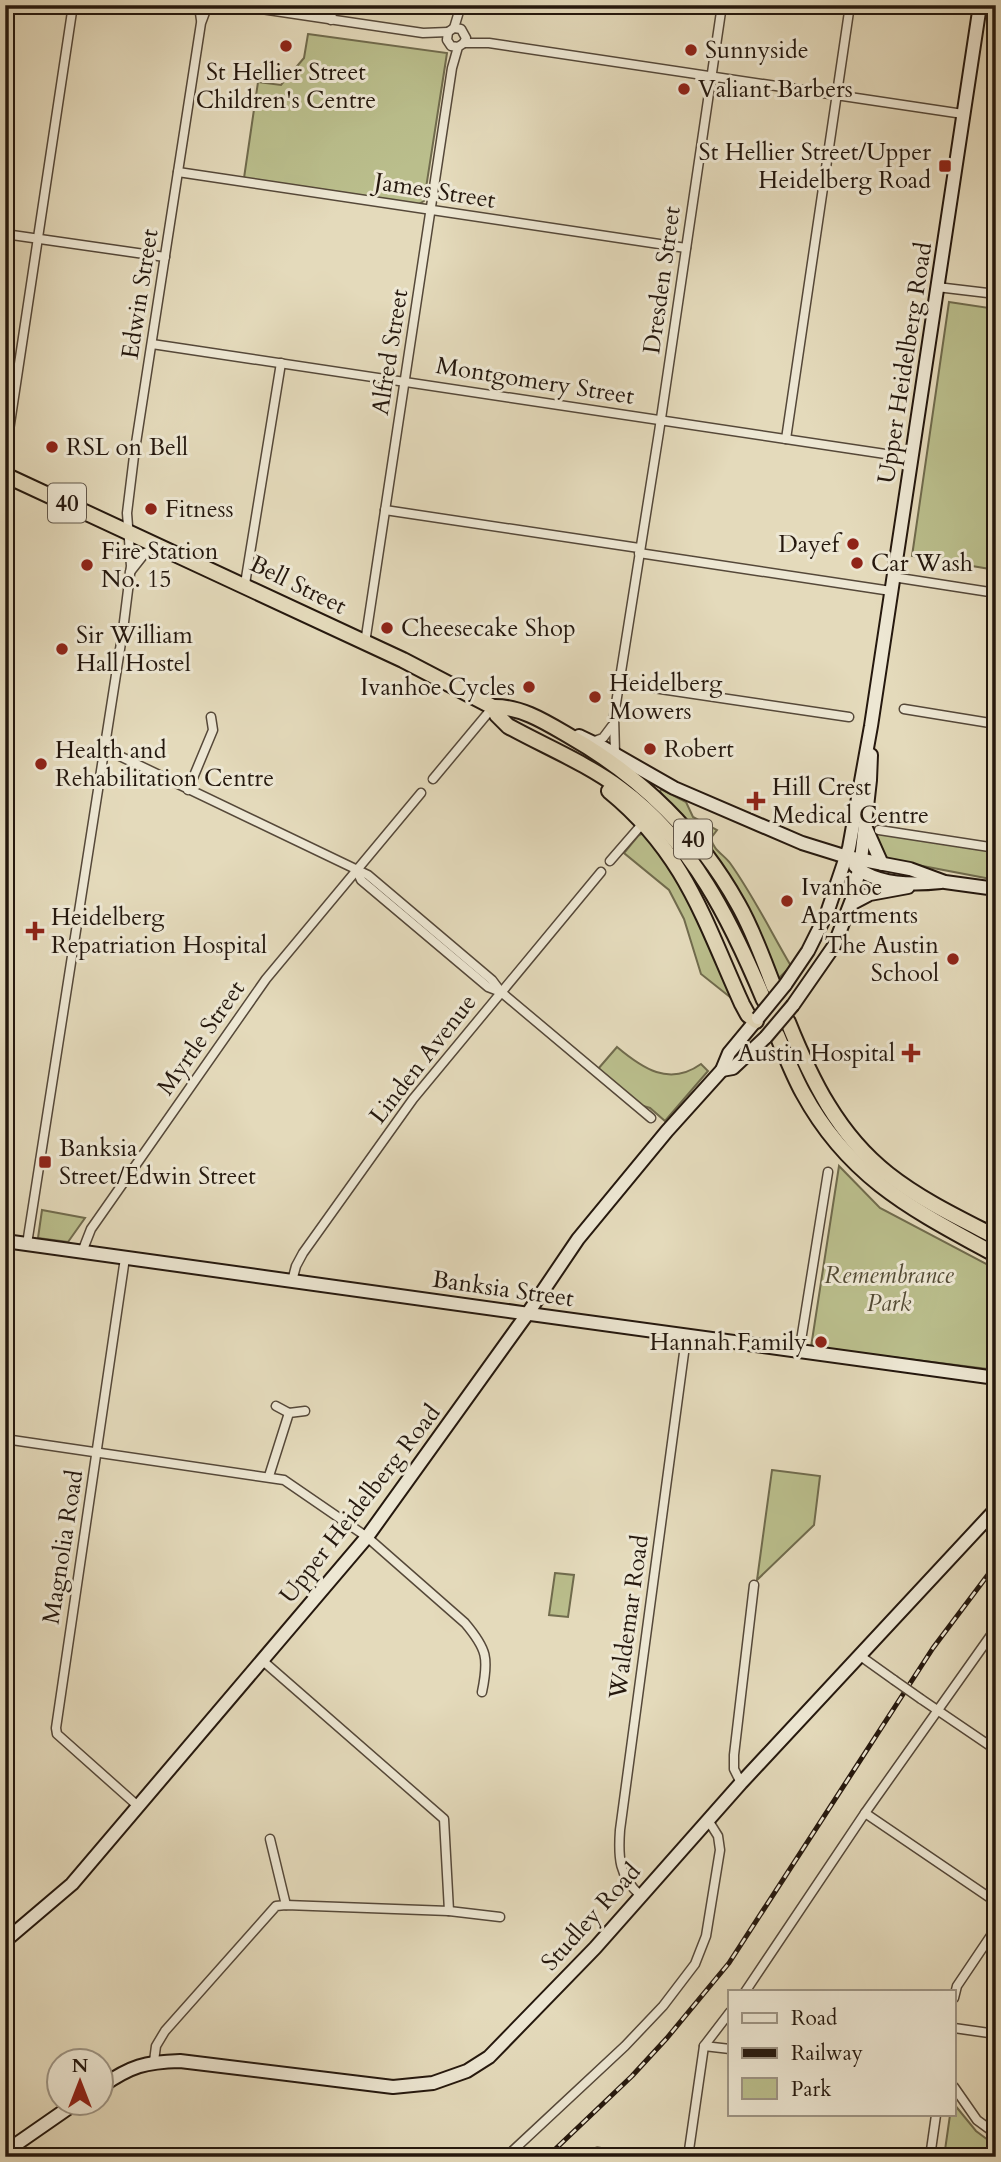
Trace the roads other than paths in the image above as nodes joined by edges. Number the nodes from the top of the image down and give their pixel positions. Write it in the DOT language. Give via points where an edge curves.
graph roads {
  1 [pos="73,5"];
  2 [pos="234,5"];
  3 [pos="333,5"];
  4 [pos="722,5"];
  5 [pos="849,5"];
  6 [pos="980,5"];
  7 [pos="207,6"];
  8 [pos="461,7"];
  9 [pos="331,20"];
  10 [pos="456,38"];
  11 [pos="711,76"];
  12 [pos="836,95"];
  13 [pos="963,114"];
  14 [pos="178,172"];
  15 [pos="431,210"];
  16 [pos="5,234"];
  17 [pos="38,238"];
  18 [pos="686,248"];
  19 [pos="165,257"];
  20 [pos="937,287"];
  21 [pos="996,294"];
  22 [pos="152,344"];
  23 [pos="281,363"];
  24 [pos="405,381"];
  25 [pos="660,420"];
  26 [pos="786,439"];
  27 [pos="5,457"];
  28 [pos="912,458"];
  29 [pos="5,475"];
  30 [pos="385,510"];
  31 [pos="129,531"];
  32 [pos="165,547"];
  33 [pos="639,551"];
  34 [pos="130,572"];
  35 [pos="893,577"];
  36 [pos="245,584"];
  37 [pos="891,591"];
  38 [pos="996,593"];
  39 [pos="365,643"];
  40 [pos="620,683"];
  41 [pos="493,707"];
  42 [pos="904,709"];
  43 [pos="211,717"];
  44 [pos="849,718"];
  45 [pos="996,724"];
  46 [pos="612,726"];
  47 [pos="871,726"];
  48 [pos="563,732"];
  49 [pos="592,742"];
  50 [pos="106,749"];
  51 [pos="615,754"];
  52 [pos="581,764"];
  53 [pos="433,779"];
  54 [pos="188,790"];
  55 [pos="421,793"];
  56 [pos="643,823"];
  57 [pos="864,824"];
  58 [pos="879,830"];
  59 [pos="851,835"];
  60 [pos="814,847"];
  61 [pos="996,848"];
  62 [pos="847,858"];
  63 [pos="610,861"];
  64 [pos="883,864"];
  65 [pos="860,865"];
  66 [pos="356,871"];
  67 [pos="601,872"];
  68 [pos="944,882"];
  69 [pos="922,884"];
  70 [pos="996,889"];
  71 [pos="851,904"];
  72 [pos="780,986"];
  73 [pos="500,992"];
  74 [pos="764,1000"];
  75 [pos="758,1020"];
  76 [pos="778,1028"];
  77 [pos="734,1048"];
  78 [pos="752,1052"];
  79 [pos="722,1070"];
  80 [pos="650,1118"];
  81 [pos="828,1172"];
  82 [pos="996,1237"];
  83 [pos="5,1241"];
  84 [pos="27,1244"];
  85 [pos="82,1252"];
  86 [pos="996,1255"];
  87 [pos="125,1258"];
  88 [pos="292,1281"];
  89 [pos="528,1313"];
  90 [pos="686,1338"];
  91 [pos="799,1353"];
  92 [pos="996,1378"];
  93 [pos="276,1406"];
  94 [pos="305,1410"];
  95 [pos="289,1413"];
  96 [pos="5,1439"];
  97 [pos="97,1452"];
  98 [pos="269,1476"];
  99 [pos="996,1509"];
  100 [pos="367,1537"];
  101 [pos="754,1585"];
  102 [pos="996,1628"];
  103 [pos="859,1655"];
  104 [pos="263,1661"];
  105 [pos="482,1692"];
  106 [pos="937,1709"];
  107 [pos="996,1750"];
  108 [pos="741,1783"];
  109 [pos="139,1807"];
  110 [pos="865,1813"];
  111 [pos="708,1820"];
  112 [pos="270,1839"];
  113 [pos="640,1895"];
  114 [pos="996,1902"];
  115 [pos="286,1905"];
  116 [pos="449,1911"];
  117 [pos="500,1917"];
  118 [pos="996,1928"];
  119 [pos="5,1941"];
  120 [pos="746,1990"];
  121 [pos="956,1990"];
  122 [pos="728,2015"];
  123 [pos="956,2028"];
  124 [pos="996,2034"];
  125 [pos="704,2046"];
  126 [pos="728,2049"];
  127 [pos="154,2062"];
  128 [pos="116,2076"];
  129 [pos="956,2090"];
  130 [pos="58,2116"];
  131 [pos="936,2116"];
  132 [pos="996,2134"];
  133 [pos="5,2152"];
  134 [pos="506,2157"];
  135 [pos="592,2157"];
  136 [pos="635,2157"];
  137 [pos="688,2157"];
  138 [pos="930,2157"];
  1 -- 17 [label="street"];
  2 -- 9 [label="street"];
  3 -- 9 [label="street"];
  4 -- 11 [label="street, Dresden Street"];
  5 -- 12 [label="street"];
  6 -- 13 [label="main road, Upper Heidelberg Road"];
  7 -- 14 [label="street, Edwin Street"];
  8 -- 10 [label="street, Alfred Street"];
  9 -- 10 [label="street"];
  10 -- 11 [label="street"];
  10 -- 15 [label="street, Alfred Street"];
  11 -- 12 [label="street"];
  11 -- 18 [label="street, Dresden Street"];
  12 -- 13 [label="street"];
  12 -- 26 [label="street"];
  13 -- 20 [label="main road, Upper Heidelberg Road"];
  14 -- 15 [label="street, James Street"];
  14 -- 19 [label="street, Edwin Street"];
  15 -- 18 [label="street, James Street"];
  15 -- 24 [label="street, Alfred Street"];
  16 -- 17 [label="street"];
  17 -- 19 [label="street"];
  17 -- 27 [label="street"];
  18 -- 25 [label="street, Dresden Street"];
  19 -- 22 [label="street, Edwin Street"];
  20 -- 21 [label="street"];
  20 -- 28 [label="main road, Upper Heidelberg Road"];
  22 -- 23 [label="street, Montgomery Street"];
  22 -- 31 [label="street, Edwin Street" via="127,513"];
  23 -- 24 [label="street, Montgomery Street"];
  23 -- 36 [label="street"];
  24 -- 25 [label="street, Montgomery Street"];
  24 -- 30 [label="street, Alfred Street"];
  25 -- 26 [label="street, Montgomery Street"];
  25 -- 33 [label="street, Dresden Street"];
  26 -- 28 [label="street, Montgomery Street"];
  28 -- 35 [label="main road, Upper Heidelberg Road"];
  29 -- 31 [label="highway, Bell Street / 40"];
  30 -- 33 [label="street"];
  30 -- 39 [label="street, Alfred Street"];
  31 -- 32 [label="highway, Bell Street / 40"];
  31 -- 34 [label="street, Edwin Street"];
  32 -- 34 [label="street" via="145,553"];
  32 -- 36 [label="highway, Bell Street / 40"];
  33 -- 37 [label="street"];
  33 -- 40 [label="street, Dresden Street"];
  34 -- 50 [label="street, Edwin Street"];
  35 -- 37 [label="main road, Upper Heidelberg Road"];
  35 -- 38 [label="street"];
  36 -- 39 [label="highway, Bell Street / 40"];
  37 -- 47 [label="main road, Upper Heidelberg Road"];
  39 -- 41 [label="highway, Bell Street / 40"];
  40 -- 44 [label="street"];
  40 -- 46 [label="street, Dresden Street"];
  41 -- 48 [label="highway, Bell Street / 40" via="519,710"];
  41 -- 52 [label="highway, Bell Street / 40" via="508,726"];
  41 -- 53 [label="street"];
  42 -- 45 [label="street"];
  43 -- 54 [label="street" via="213,730"];
  46 -- 49 [label="street" via="603,738"];
  46 -- 51 [label="street, Dresden Street"];
  47 -- 57 [label="main road, Upper Heidelberg Road"];
  47 -- 59 [label="main road, Upper Heidelberg Road"];
  48 -- 49 [label="main road, Bell Street"];
  48 -- 72 [label="highway, 40" via="637,781 688,832 738,904"];
  49 -- 51 [label="main road, Bell Street"];
  50 -- 54 [label="street"];
  50 -- 84 [label="street, Edwin Street"];
  51 -- 60 [label="main road, Bell Street" via="674,788"];
  52 -- 56 [label="highway"];
  52 -- 74 [label="highway, 40" via="633,798 679,845 729,921"];
  54 -- 66 [label="street"];
  55 -- 66 [label="street, Myrtle Street"];
  56 -- 63 [label="street"];
  56 -- 75 [label="highway" via="690,886 742,1004 748,1015"];
  57 -- 64 [label="main road"];
  57 -- 65 [label="main road, Upper Heidelberg Road"];
  58 -- 61 [label="street"];
  59 -- 60 [label="main road" via="839,843"];
  59 -- 62 [label="main road, Upper Heidelberg Road"];
  60 -- 62 [label="main road, Bell Street"];
  62 -- 65 [label="main road, Bell Street"];
  62 -- 72 [label="main road, Upper Heidelberg Road" via="821,926 804,958"];
  64 -- 65 [label="main road"];
  64 -- 68 [label="main road"];
  65 -- 69 [label="main road" via="877,878"];
  65 -- 71 [label="main road, Upper Heidelberg Road"];
  66 -- 73 [label="street" via="488,987"];
  66 -- 85 [label="street, Myrtle Street" via="266,979 91,1229"];
  67 -- 73 [label="street, Linden Avenue"];
  68 -- 69 [label="main road"];
  68 -- 70 [label="main road"];
  69 -- 71 [label="main road" via="873,893"];
  71 -- 76 [label="main road, Upper Heidelberg Road, bridge" via="825,962"];
  72 -- 75 [label="main road, Upper Heidelberg Road, bridge"];
  73 -- 80 [label="street"];
  73 -- 88 [label="street, Linden Avenue" via="405,1110 303,1253"];
  75 -- 76 [label="main road"];
  75 -- 77 [label="main road, Upper Heidelberg Road"];
  76 -- 78 [label="main road, Upper Heidelberg Road"];
  76 -- 82 [label="highway" via="843,1129 864,1152 912,1191"];
  76 -- 86 [label="highway" via="809,1103 857,1166 901,1201"];
  77 -- 78 [label="main road" via="747,1047"];
  77 -- 79 [label="main road, Upper Heidelberg Road"];
  78 -- 79 [label="main road, Upper Heidelberg Road" via="733,1068"];
  79 -- 89 [label="main road, Upper Heidelberg Road" via="578,1240"];
  81 -- 91 [label="street"];
  83 -- 84 [label="main road, Banksia Street"];
  84 -- 85 [label="main road, Banksia Street"];
  85 -- 87 [label="main road, Banksia Street"];
  87 -- 88 [label="main road, Banksia Street"];
  87 -- 97 [label="street, Magnolia Road"];
  88 -- 89 [label="main road, Banksia Street"];
  89 -- 90 [label="main road, Banksia Street"];
  89 -- 100 [label="main road, Upper Heidelberg Road"];
  90 -- 91 [label="main road, Banksia Street"];
  90 -- 113 [label="street, Waldemar Road" via="620,1830 620,1866"];
  91 -- 92 [label="main road, Banksia Street"];
  93 -- 95 [label="street"];
  94 -- 95 [label="street"];
  95 -- 98 [label="street"];
  96 -- 97 [label="street"];
  97 -- 98 [label="street"];
  97 -- 109 [label="street, Magnolia Road" via="56,1731"];
  98 -- 100 [label="street" via="284,1480"];
  99 -- 103 [label="main road, Studley Road"];
  100 -- 104 [label="main road, Upper Heidelberg Road"];
  100 -- 105 [label="street" via="477,1637 487,1668"];
  101 -- 108 [label="street" via="734,1755"];
  102 -- 106 [label="street"];
  103 -- 106 [label="street, bridge"];
  103 -- 108 [label="main road, Studley Road"];
  104 -- 109 [label="main road, Upper Heidelberg Road"];
  104 -- 116 [label="street" via="444,1819"];
  106 -- 107 [label="street"];
  106 -- 110 [label="street"];
  108 -- 111 [label="main road, Studley Road"];
  109 -- 119 [label="main road, Upper Heidelberg Road" via="72,1884"];
  110 -- 114 [label="street"];
  110 -- 120 [label="street"];
  111 -- 113 [label="main road, Studley Road"];
  111 -- 134 [label="street" via="720,1850 706,1936 695,1964 625,2046"];
  112 -- 115 [label="street"];
  113 -- 127 [label="main road, Studley Road" via="489,2057 433,2083 393,2087 180,2061"];
  115 -- 116 [label="street"];
  115 -- 127 [label="street" via="276,1906 165,2031"];
  116 -- 117 [label="street"];
  118 -- 121 [label="street"];
  122 -- 125 [label="street"];
  123 -- 124 [label="street"];
  125 -- 126 [label="street"];
  125 -- 137 [label="street"];
  127 -- 128 [label="main road, Studley Road"];
  129 -- 132 [label="street" via="977,2120"];
  130 -- 133 [label="main road"];
  131 -- 138 [label="street"];
  135 -- 136 [label="street" via="597,2152"];
}
